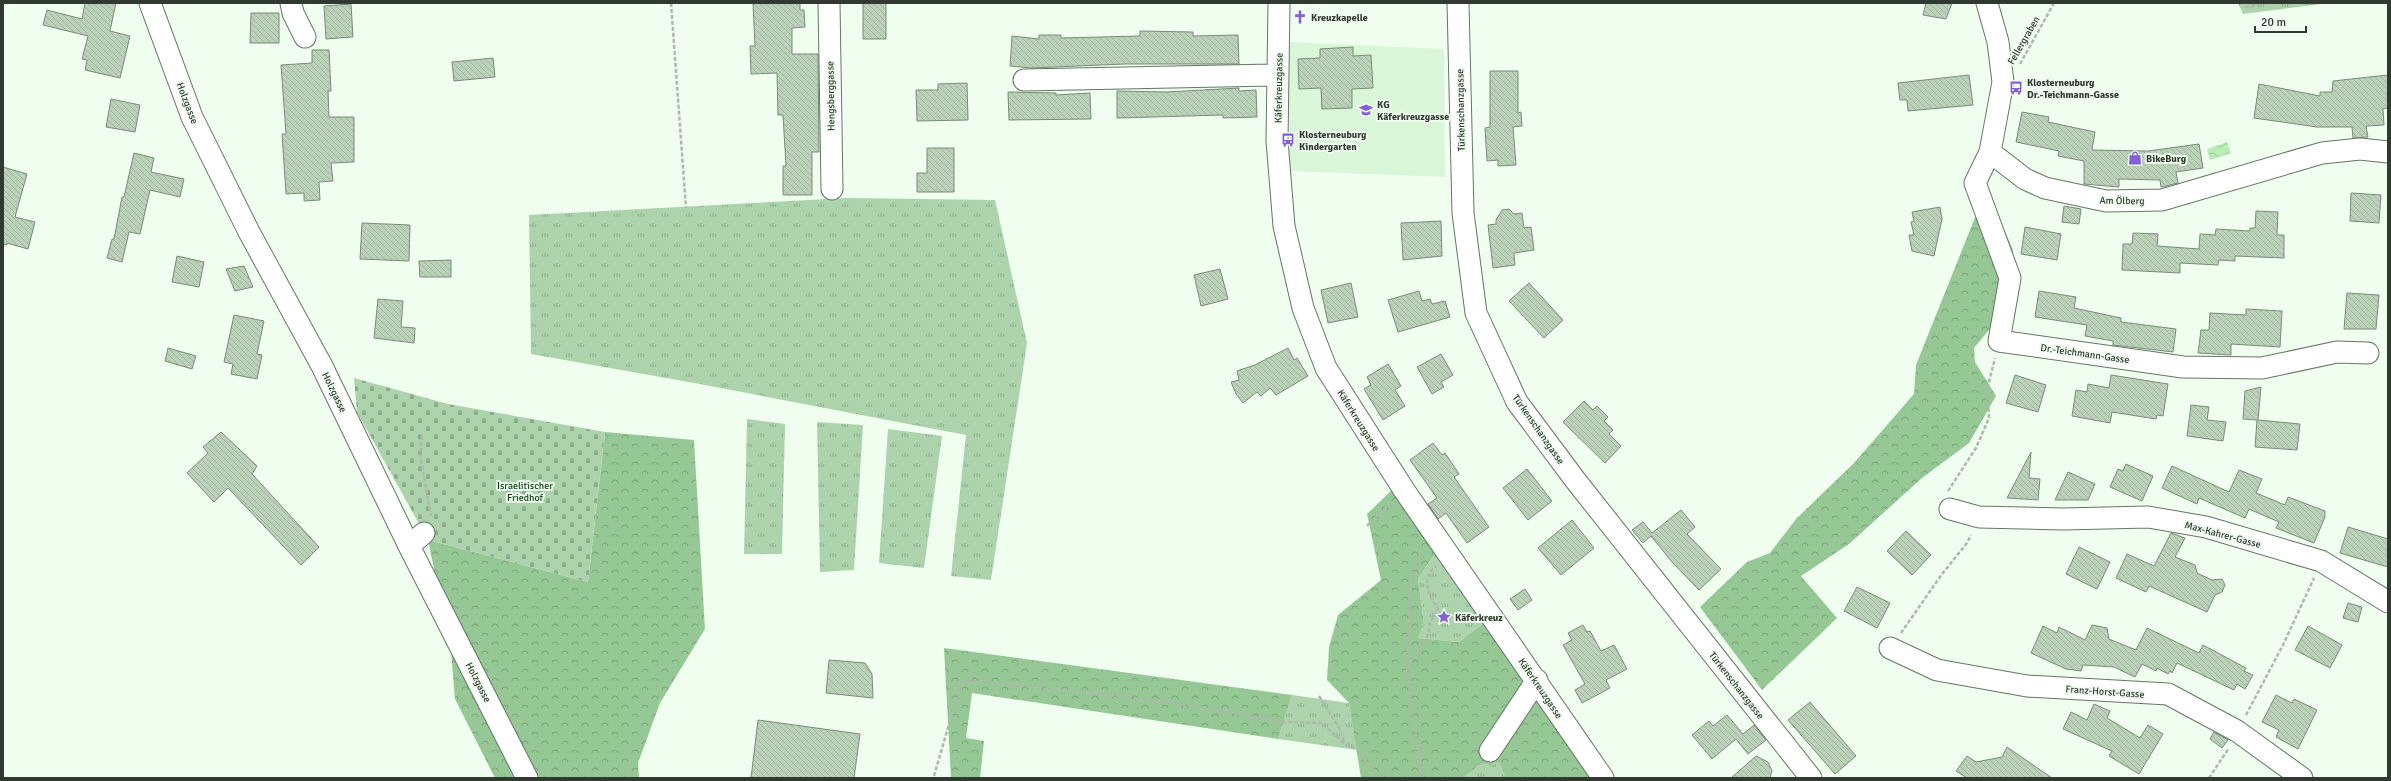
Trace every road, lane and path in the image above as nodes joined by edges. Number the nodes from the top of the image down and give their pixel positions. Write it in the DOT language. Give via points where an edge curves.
graph roads {
  1 [pos="150,3"];
  2 [pos="291,3"];
  3 [pos="671,3"];
  4 [pos="829,3"];
  5 [pos="1279,3"];
  6 [pos="1458,3"];
  7 [pos="1987,3"];
  8 [pos="2054,3"];
  9 [pos="2265,3"];
  10 [pos="2245,7"];
  11 [pos="305,37"];
  12 [pos="1278,75"];
  13 [pos="1024,80"];
  14 [pos="2003,82"];
  15 [pos="1990,152"];
  16 [pos="2388,152"];
  17 [pos="832,189"];
  18 [pos="686,208"];
  19 [pos="1999,341"];
  20 [pos="2368,354"];
  21 [pos="422,436"];
  22 [pos="1404,490"];
  23 [pos="1950,509"];
  24 [pos="1979,517"];
  25 [pos="1367,526"];
  26 [pos="1434,534"];
  27 [pos="416,539"];
  28 [pos="2322,561"];
  29 [pos="1429,572"];
  30 [pos="2388,602"];
  31 [pos="1890,648"];
  32 [pos="1407,669"];
  33 [pos="1537,680"];
  34 [pos="1319,696"];
  35 [pos="2237,731"];
  36 [pos="1345,744"];
  37 [pos="1490,751"];
  38 [pos="934,776"];
  39 [pos="527,778"];
  40 [pos="1379,778"];
  41 [pos="1422,778"];
  42 [pos="1603,778"];
  43 [pos="1811,778"];
  44 [pos="2209,778"];
  45 [pos="2302,778"];
  1 -- 27 [label="street, Holzgasse" via="192,117 248,232"];
  2 -- 11 [label="street"];
  3 -- 18 [label="path"];
  4 -- 17 [label="street, Hengsberggasse"];
  5 -- 12 [label="street, Käferkreuzgasse"];
  6 -- 43 [label="street, Türkenschanzgasse" via="1463,213 1479,320 1517,402 1576,481"];
  7 -- 14 [label="street" via="1998,42"];
  8 -- 14 [label="path, Fellergraben" via="2023,60 2014,73"];
  9 -- 10 [label="path"];
  12 -- 13 [label="street"];
  12 -- 22 [label="street, Käferkreuzgasse" via="1277,141 1284,226 1303,308 1326,368"];
  14 -- 15 [label="street"];
  15 -- 16 [label="street, Am Ölberg" via="2025,179 2045,188 2106,201 2162,200 2322,153 2360,149"];
  15 -- 19 [label="street" via="1975,183 2010,278"];
  19 -- 20 [label="street, Dr.-Teichmann-Gasse" via="2183,368 2262,368 2336,352"];
  19 -- 23 [label="path" via="1987,390 1989,418 1976,448 1948,490"];
  21 -- 27 [label="path" via="420,454 431,516"];
  22 -- 25 [label="path"];
  22 -- 26 [label="street, Käferkreuzgasse"];
  23 -- 24 [label="street, Max-Kahrer-Gasse"];
  24 -- 28 [label="street, Max-Kahrer-Gasse" via="2148,517 2206,527"];
  24 -- 31 [label="path" via="1967,543"];
  26 -- 32 [label="path" via="1424,547 1411,577"];
  26 -- 33 [label="street, Käferkreuzgasse"];
  27 -- 39 [label="street, Holzgasse"];
  28 -- 30 [label="street, Max-Kahrer-Gasse"];
  28 -- 35 [label="path" via="2283,645"];
  29 -- 32 [label="path" via="1428,593 1438,609 1430,623 1428,635"];
  31 -- 35 [label="street, Franz-Horst-Gasse" via="1938,670 2027,686 2168,694"];
  32 -- 41 [label="path"];
  33 -- 37 [label="street"];
  33 -- 42 [label="street, Käferkreuzgasse"];
  34 -- 36 [label="path" via="1338,726"];
  35 -- 44 [label="path" via="2234,741"];
  35 -- 45 [label="street, Franz-Horst-Gasse"];
  36 -- 38 [label="path" via="1321,723 1283,722 1169,702 970,680 960,686"];
  36 -- 40 [label="path" via="1357,749"];
}
